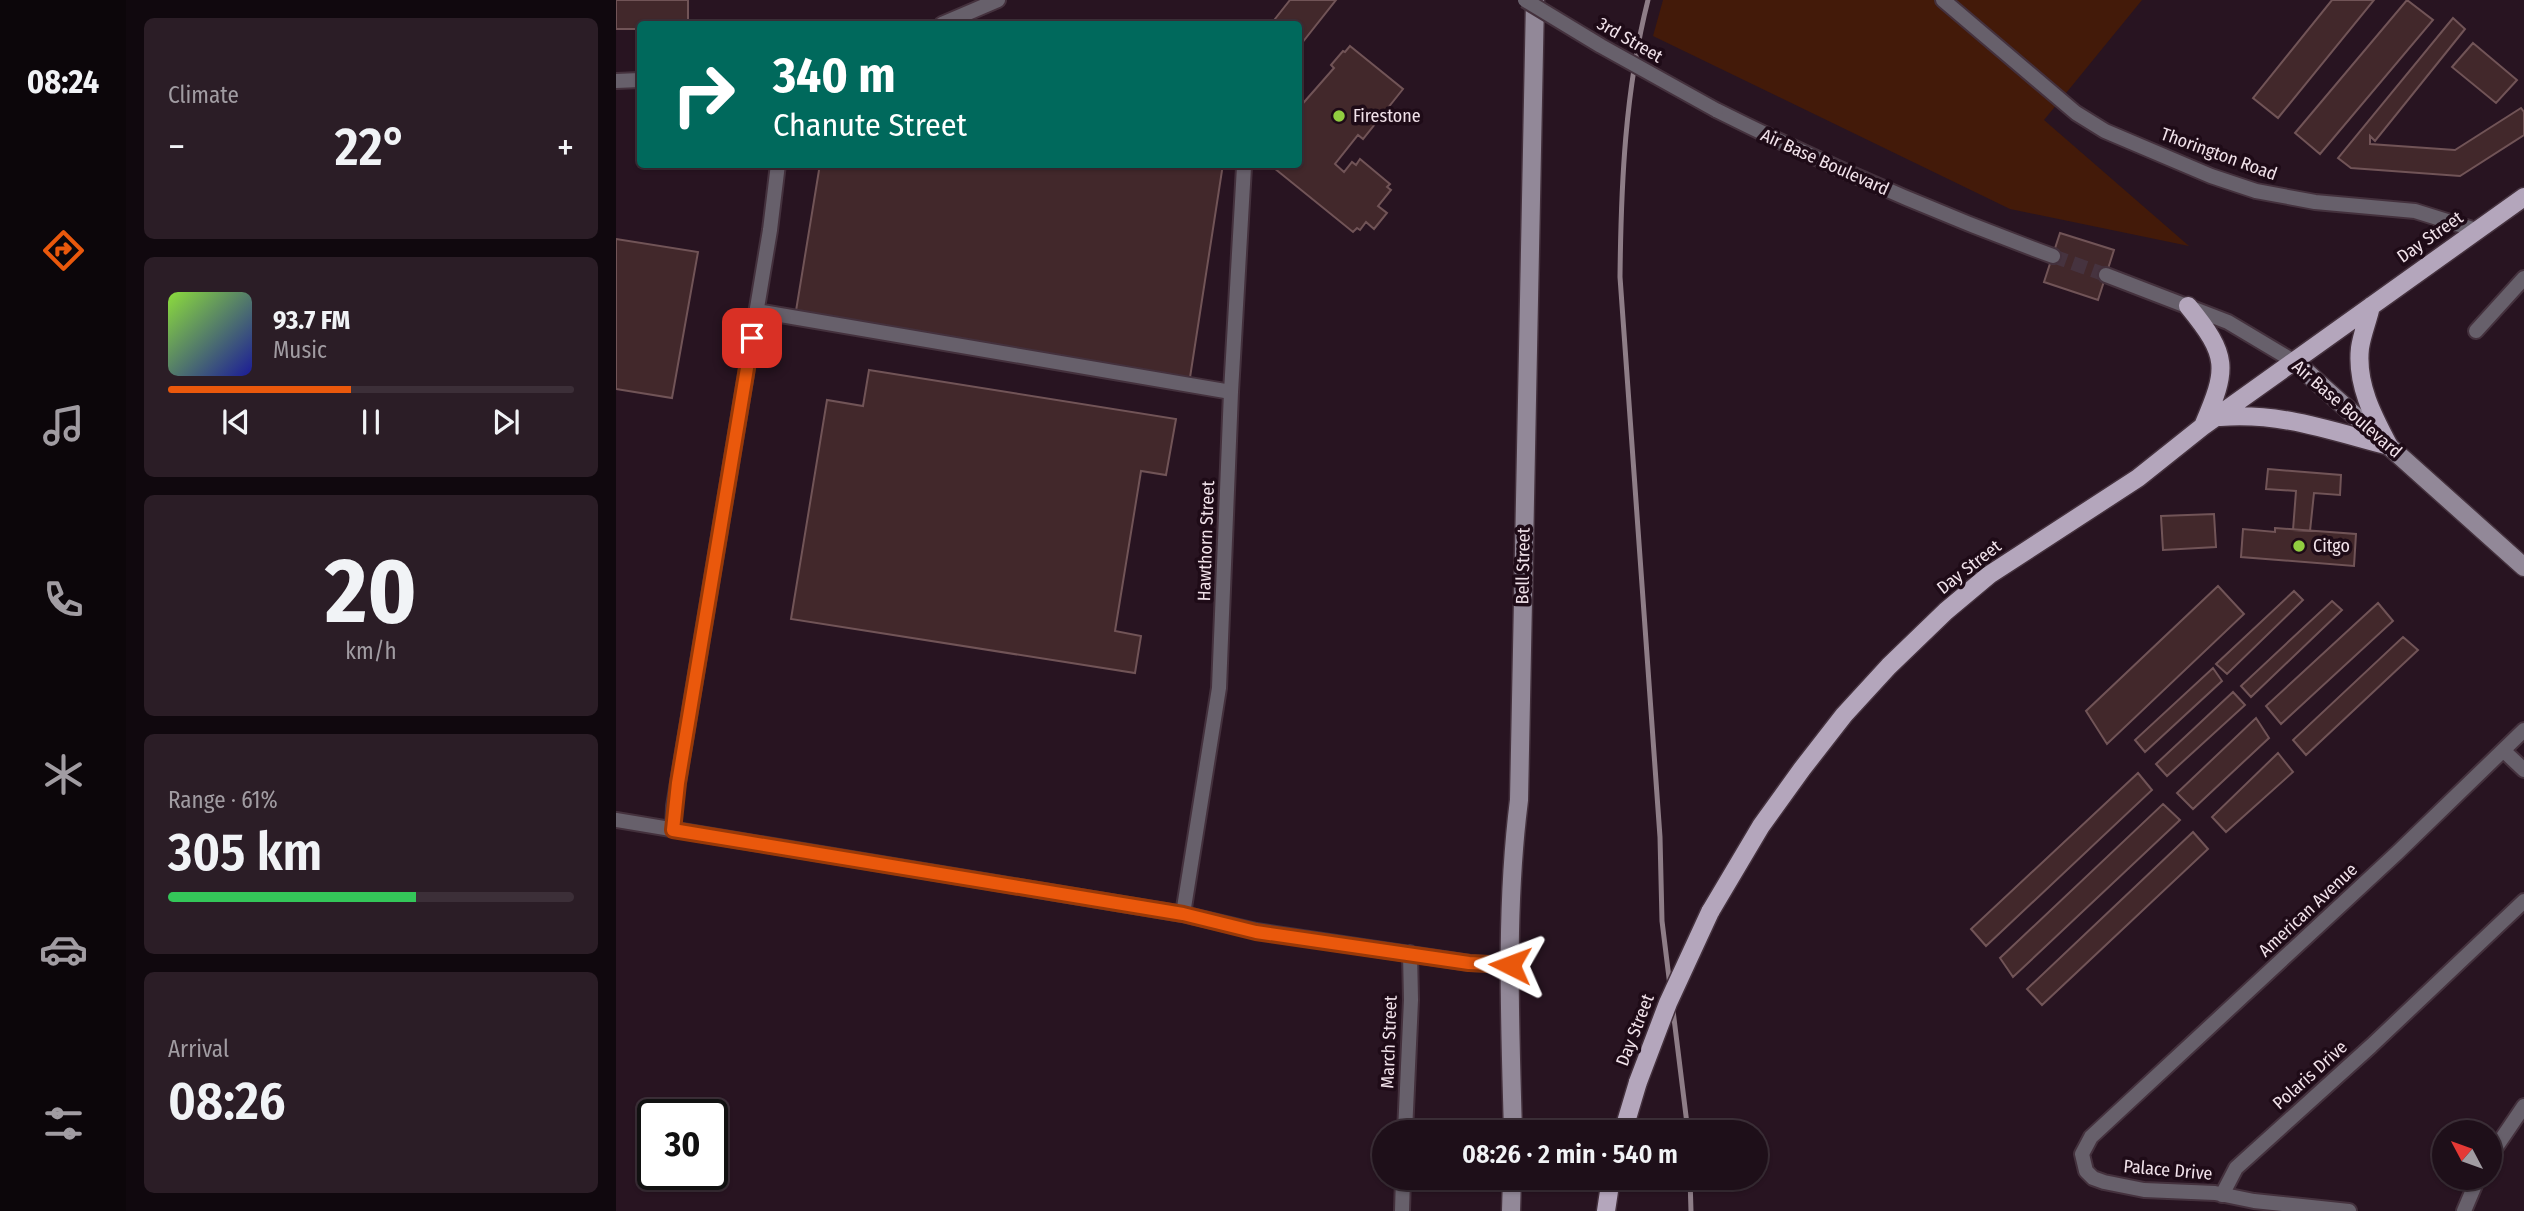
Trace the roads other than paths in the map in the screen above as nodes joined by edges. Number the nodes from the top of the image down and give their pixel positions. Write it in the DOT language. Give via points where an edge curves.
graph roads {
  1 [pos="998,0"];
  2 [pos="1525,0"];
  3 [pos="1535,0"];
  4 [pos="1943,0"];
  5 [pos="949,21"];
  6 [pos="616,80"];
  7 [pos="637,80"];
  8 [pos="1716,110"];
  9 [pos="777,168"];
  10 [pos="1244,168"];
  11 [pos="2524,197"];
  12 [pos="2476,230"];
  13 [pos="2053,256"];
  14 [pos="2106,275"];
  15 [pos="2524,278"];
  16 [pos="2188,306"];
  17 [pos="2371,306"];
  18 [pos="757,311"];
  19 [pos="2476,331"];
  20 [pos="2295,362"];
  21 [pos="1231,392"];
  22 [pos="2209,422"];
  23 [pos="2389,446"];
  24 [pos="2524,567"];
  25 [pos="2524,730"];
  26 [pos="2504,751"];
  27 [pos="2524,770"];
  28 [pos="616,820"];
  29 [pos="673,830"];
  30 [pos="2524,901"];
  31 [pos="1183,914"];
  32 [pos="1410,953"];
  33 [pos="1510,965"];
  34 [pos="2136,1096"];
  35 [pos="2524,1106"];
  36 [pos="1406,1120"];
  37 [pos="1513,1120"];
  38 [pos="1627,1120"];
  39 [pos="2502,1138"];
  40 [pos="1403,1190"];
  41 [pos="1610,1190"];
  42 [pos="2471,1190"];
  43 [pos="2222,1195"];
  44 [pos="1402,1211"];
  45 [pos="1606,1211"];
  46 [pos="2349,1211"];
  47 [pos="2464,1211"];
  1 -- 5 [label="street"];
  2 -- 8 [label="street, 3rd Street, bridge"];
  3 -- 33 [label="main road, Bell Street" via="1519,800"];
  4 -- 12 [label="street, Thorington Road" via="2076,113 2105,131 2256,191 2426,213"];
  6 -- 7 [label="street"];
  8 -- 13 [label="street, Air Base Boulevard" via="1872,184"];
  9 -- 18 [label="street"];
  10 -- 21 [label="street, Hawthorn Street"];
  11 -- 12 [label="main road, Day Street"];
  12 -- 17 [label="main road, Day Street"];
  14 -- 16 [label="street, Air Base Boulevard"];
  15 -- 19 [label="street"];
  16 -- 20 [label="street, Air Base Boulevard" via="2228,322"];
  16 -- 22 [label="main road" via="2211,334 2220,356 2221,378"];
  17 -- 20 [label="main road, Day Street"];
  17 -- 23 [label="main road" via="2360,347 2360,373 2369,408"];
  18 -- 21 [label="street"];
  18 -- 29 [label="street"];
  20 -- 22 [label="main road, Day Street"];
  20 -- 23 [label="main road, Air Base Boulevard"];
  21 -- 31 [label="street, Hawthorn Street" via="1219,688"];
  22 -- 23 [label="main road" via="2251,414 2307,423"];
  22 -- 38 [label="main road, Day Street, bridge" via="2138,478 1989,575 1889,666 1844,715 1761,826 1710,912 1668,1003"];
  23 -- 24 [label="main road, Air Base Boulevard"];
  25 -- 26 [label="street, American Avenue"];
  26 -- 27 [label="street"];
  26 -- 34 [label="street, American Avenue"];
  28 -- 29 [label="street"];
  29 -- 31 [label="street"];
  30 -- 43 [label="street, Polaris Drive" via="2236,1168"];
  31 -- 32 [label="street" via="1256,932"];
  32 -- 33 [label="street"];
  32 -- 36 [label="street, March Street"];
  33 -- 37 [label="main road, Bell Street"];
  34 -- 43 [label="street, Palace Drive" via="2085,1145 2086,1171 2104,1182 2144,1190"];
  35 -- 39 [label="street"];
  40 -- 44 [label="street"];
  41 -- 45 [label="main road"];
  42 -- 47 [label="street"];
  43 -- 46 [label="street"];
}
